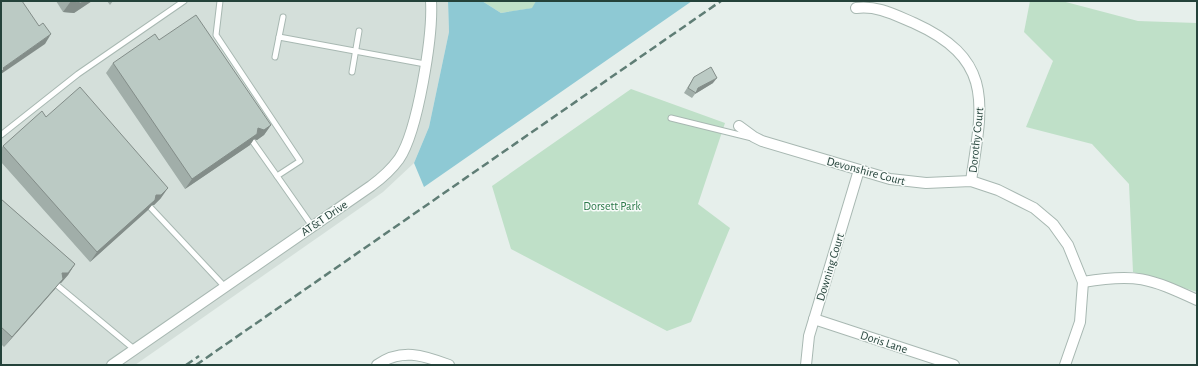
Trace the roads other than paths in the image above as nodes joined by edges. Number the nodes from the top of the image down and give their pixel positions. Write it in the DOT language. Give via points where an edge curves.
graph roads {
  1 [pos="184,1"];
  2 [pos="220,1"];
  3 [pos="431,1"];
  4 [pos="856,8"];
  5 [pos="283,17"];
  6 [pos="360,31"];
  7 [pos="279,37"];
  8 [pos="356,51"];
  9 [pos="275,57"];
  10 [pos="425,64"];
  11 [pos="352,72"];
  12 [pos="671,118"];
  13 [pos="739,126"];
  14 [pos="1,136"];
  15 [pos="762,141"];
  16 [pos="253,142"];
  17 [pos="859,170"];
  18 [pos="277,176"];
  19 [pos="971,181"];
  20 [pos="151,208"];
  21 [pos="312,226"];
  22 [pos="1083,282"];
  23 [pos="58,286"];
  24 [pos="225,287"];
  25 [pos="1197,300"];
  26 [pos="814,319"];
  27 [pos="134,349"];
  28 [pos="112,365"];
  29 [pos="377,365"];
  30 [pos="448,365"];
  31 [pos="806,365"];
  32 [pos="954,365"];
  33 [pos="1065,365"];
  1 -- 14 [label="lane" via="78,74"];
  2 -- 18 [label="lane" via="216,35 300,161"];
  3 -- 10 [label="street, AT&T Drive" via="431,31"];
  4 -- 19 [label="street, Dorothy Court" via="869,7 881,10 928,30 953,45 967,62 977,82 980,105"];
  5 -- 7 [label="lane"];
  6 -- 8 [label="lane"];
  7 -- 8 [label="lane"];
  7 -- 9 [label="lane"];
  8 -- 10 [label="lane"];
  8 -- 11 [label="lane"];
  10 -- 21 [label="street, AT&T Drive" via="415,119 400,158 389,172 371,186"];
  12 -- 15 [label="lane"];
  13 -- 15 [label="street, Devonshire Court"];
  15 -- 17 [label="street, Devonshire Court"];
  16 -- 18 [label="lane"];
  17 -- 19 [label="street, Devonshire Court" via="909,183"];
  17 -- 26 [label="street, Downing Court"];
  18 -- 21 [label="lane"];
  19 -- 22 [label="street, Devonshire Court" via="1022,201 1046,217 1068,244"];
  20 -- 24 [label="lane"];
  21 -- 24 [label="street, AT&T Drive"];
  22 -- 25 [label="street" via="1119,277 1139,278 1162,284"];
  22 -- 33 [label="street, Devonshire Court" via="1080,322"];
  23 -- 27 [label="lane"];
  24 -- 27 [label="street, AT&T Drive"];
  26 -- 31 [label="street, Downing Court" via="806,349"];
  26 -- 32 [label="street, Doris Lane"];
  27 -- 28 [label="street, AT&T Drive"];
  29 -- 30 [label="street" via="396,356 412,354 426,356"];
}
